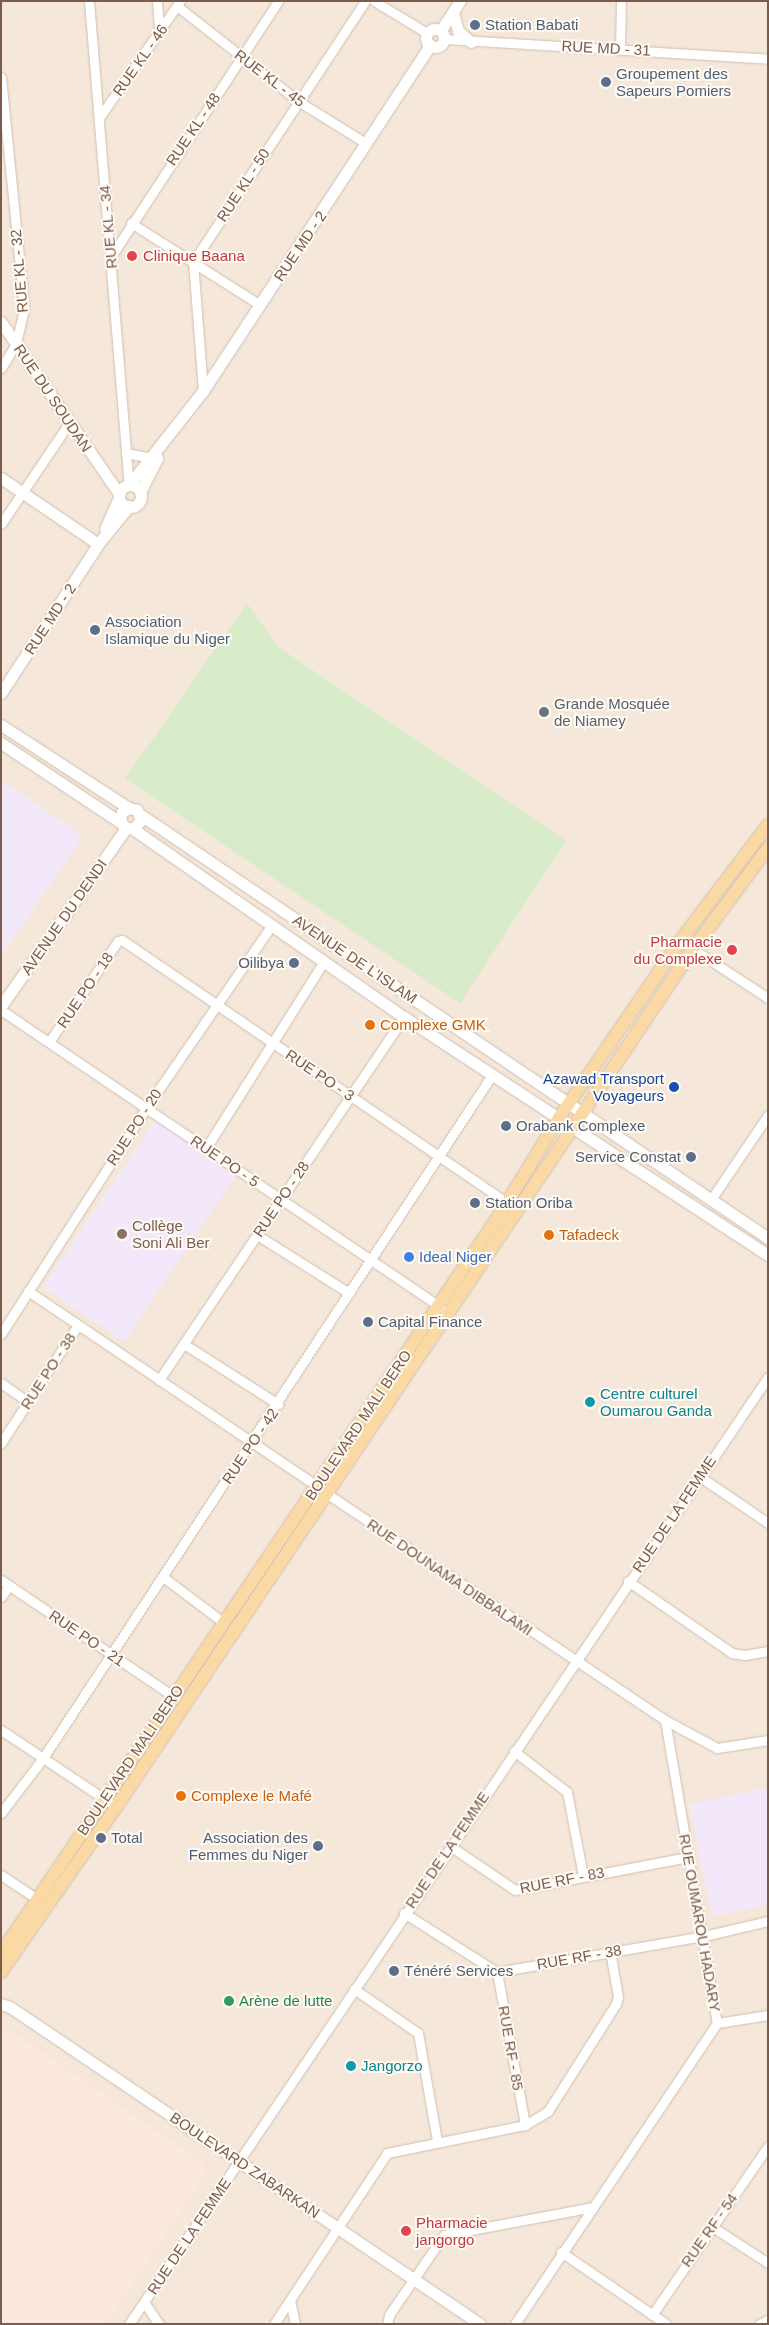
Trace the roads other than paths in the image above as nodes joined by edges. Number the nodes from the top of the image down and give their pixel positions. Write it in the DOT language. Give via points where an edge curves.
graph roads {
  1 [pos="89,1"];
  2 [pos="157,1"];
  3 [pos="278,1"];
  4 [pos="365,1"];
  5 [pos="374,1"];
  6 [pos="460,1"];
  7 [pos="621,1"];
  8 [pos="178,3"];
  9 [pos="453,12"];
  10 [pos="160,32"];
  11 [pos="427,33"];
  12 [pos="443,35"];
  13 [pos="471,42"];
  14 [pos="430,45"];
  15 [pos="620,48"];
  16 [pos="241,57"];
  17 [pos="767,60"];
  18 [pos="1,77"];
  19 [pos="298,101"];
  20 [pos="99,118"];
  21 [pos="367,144"];
  22 [pos="131,223"];
  23 [pos="110,258"];
  24 [pos="193,262"];
  25 [pos="260,305"];
  26 [pos="1,322"];
  27 [pos="16,344"];
  28 [pos="1,368"];
  29 [pos="203,391"];
  30 [pos="69,423"];
  31 [pos="165,443"];
  32 [pos="126,453"];
  33 [pos="151,458"];
  34 [pos="1,478"];
  35 [pos="124,489"];
  36 [pos="22,492"];
  37 [pos="140,492"];
  38 [pos="129,506"];
  39 [pos="1,524"];
  40 [pos="98,544"];
  41 [pos="1,693"];
  42 [pos="1,725"];
  43 [pos="1,743"];
  44 [pos="129,808"];
  45 [pos="141,815"];
  46 [pos="768,824"];
  47 [pos="127,826"];
  48 [pos="768,848"];
  49 [pos="705,907"];
  50 [pos="718,917"];
  51 [pos="272,925"];
  52 [pos="122,940"];
  53 [pos="693,949"];
  54 [pos="324,961"];
  55 [pos="768,998"];
  56 [pos="217,1005"];
  57 [pos="1,1008"];
  58 [pos="404,1018"];
  59 [pos="49,1042"];
  60 [pos="272,1043"];
  61 [pos="492,1075"];
  62 [pos="351,1096"];
  63 [pos="569,1103"];
  64 [pos="146,1108"];
  65 [pos="583,1111"];
  66 [pos="768,1115"];
  67 [pos="559,1118"];
  68 [pos="574,1127"];
  69 [pos="206,1148"];
  70 [pos="439,1157"];
  71 [pos="681,1178"];
  72 [pos="673,1191"];
  73 [pos="712,1198"];
  74 [pos="281,1199"];
  75 [pos="512,1206"];
  76 [pos="723,1206"];
  77 [pos="714,1218"];
  78 [pos="257,1235"];
  79 [pos="768,1238"];
  80 [pos="768,1255"];
  81 [pos="372,1260"];
  82 [pos="28,1291"];
  83 [pos="349,1293"];
  84 [pos="443,1309"];
  85 [pos="78,1325"];
  86 [pos="1,1334"];
  87 [pos="184,1344"];
  88 [pos="159,1380"];
  89 [pos="767,1381"];
  90 [pos="1,1383"];
  91 [pos="28,1402"];
  92 [pos="278,1404"];
  93 [pos="252,1442"];
  94 [pos="1,1443"];
  95 [pos="699,1476"];
  96 [pos="321,1489"];
  97 [pos="768,1523"];
  98 [pos="162,1577"];
  99 [pos="628,1580"];
  100 [pos="5,1583"];
  101 [pos="1,1597"];
  102 [pos="224,1622"];
  103 [pos="768,1651"];
  104 [pos="110,1653"];
  105 [pos="574,1661"];
  106 [pos="173,1696"];
  107 [pos="665,1720"];
  108 [pos="1,1730"];
  109 [pos="768,1740"];
  110 [pos="514,1751"];
  111 [pos="43,1758"];
  112 [pos="104,1799"];
  113 [pos="116,1807"];
  114 [pos="1,1813"];
  115 [pos="450,1846"];
  116 [pos="688,1857"];
  117 [pos="1,1875"];
  118 [pos="583,1876"];
  119 [pos="37,1899"];
  120 [pos="404,1913"];
  121 [pos="768,1921"];
  122 [pos="704,1936"];
  123 [pos="610,1951"];
  124 [pos="1,1953"];
  125 [pos="1,1972"];
  126 [pos="498,1972"];
  127 [pos="354,1988"];
  128 [pos="1,1994"];
  129 [pos="6,2005"];
  130 [pos="768,2015"];
  131 [pos="717,2024"];
  132 [pos="525,2124"];
  133 [pos="437,2141"];
  134 [pos="768,2146"];
  135 [pos="240,2162"];
  136 [pos="593,2207"];
  137 [pos="336,2226"];
  138 [pos="711,2226"];
  139 [pos="561,2252"];
  140 [pos="768,2263"];
  141 [pos="414,2278"];
  142 [pos="290,2300"];
  143 [pos="144,2302"];
  144 [pos="652,2315"];
  145 [pos="768,2320"];
  146 [pos="130,2324"];
  147 [pos="159,2324"];
  148 [pos="274,2324"];
  149 [pos="296,2324"];
  150 [pos="387,2324"];
  151 [pos="480,2324"];
  152 [pos="515,2324"];
  153 [pos="666,2324"];
  154 [pos="759,2324"];
  1 -- 20 [label="street, RUE KL - 34"];
  2 -- 10 [label="street"];
  3 -- 16 [label="street, RUE KL - 48"];
  4 -- 19 [label="street, RUE KL - 50"];
  5 -- 11 [label="street"];
  6 -- 9 [label="street"];
  7 -- 15 [label="street"];
  8 -- 10 [label="street, RUE KL - 46"];
  8 -- 16 [label="street, RUE KL - 45"];
  9 -- 12 [label="street"];
  9 -- 13 [label="street" via="458,31"];
  10 -- 20 [label="street, RUE KL - 46"];
  11 -- 12 [label="street" via="432,29"];
  11 -- 14 [label="street"];
  12 -- 13 [label="street, RUE MD - 31"];
  12 -- 14 [label="street" via="439,47"];
  13 -- 15 [label="street, RUE MD - 31"];
  14 -- 21 [label="street, RUE MD - 2"];
  15 -- 17 [label="street, RUE MD - 31"];
  16 -- 19 [label="street, RUE KL - 45"];
  16 -- 22 [label="street, RUE KL - 48"];
  18 -- 27 [label="street, RUE KL - 32" via="24,309"];
  19 -- 21 [label="street, RUE KL - 45"];
  19 -- 24 [label="street, RUE KL - 50"];
  20 -- 23 [label="street, RUE KL - 34"];
  21 -- 25 [label="street, RUE MD - 2"];
  22 -- 23 [label="street, RUE KL - 48"];
  22 -- 24 [label="street"];
  23 -- 32 [label="street, RUE KL - 34"];
  24 -- 25 [label="street"];
  24 -- 29 [label="street"];
  25 -- 29 [label="street, RUE MD - 2"];
  26 -- 27 [label="street, RUE DU SOUDAN"];
  27 -- 28 [label="street, RUE KL - 32"];
  27 -- 30 [label="street, RUE DU SOUDAN"];
  29 -- 31 [label="street, RUE MD - 2"];
  30 -- 35 [label="street, RUE DU SOUDAN" via="106,474"];
  30 -- 36 [label="street"];
  31 -- 33 [label="street, RUE MD - 2"];
  31 -- 37 [label="street, RUE MD - 2"];
  32 -- 33 [label="street"];
  32 -- 35 [label="street, RUE KL - 34"];
  33 -- 35 [label="street, RUE MD - 2"];
  34 -- 36 [label="street"];
  35 -- 37 [label="street"];
  35 -- 38 [label="street"];
  35 -- 40 [label="street, RUE MD - 2"];
  36 -- 39 [label="street"];
  36 -- 40 [label="street"];
  37 -- 38 [label="street, RUE MD - 2" via="138,502"];
  38 -- 40 [label="street, RUE MD - 2"];
  40 -- 41 [label="street, RUE MD - 2"];
  42 -- 44 [label="street"];
  43 -- 47 [label="street, AVENUE DE L'ISLAM"];
  44 -- 45 [label="street, AVENUE DE L'ISLAM"];
  44 -- 47 [label="street" via="122,812"];
  45 -- 47 [label="street" via="139,825"];
  45 -- 63 [label="street, AVENUE DE L'ISLAM"];
  46 -- 49 [label="main road, BOULEVARD MALI BERO"];
  47 -- 51 [label="street, AVENUE DE L'ISLAM"];
  47 -- 57 [label="street, AVENUE DU DENDI"];
  48 -- 50 [label="main road, BOULEVARD MALI BERO"];
  49 -- 50 [label="main road"];
  49 -- 63 [label="main road, BOULEVARD MALI BERO"];
  50 -- 53 [label="main road, BOULEVARD MALI BERO"];
  51 -- 54 [label="street, AVENUE DE L'ISLAM"];
  51 -- 56 [label="street, RUE PO - 20"];
  52 -- 56 [label="street, RUE PO - 3"];
  52 -- 59 [label="street, RUE PO - 18" via="118,941"];
  53 -- 55 [label="street"];
  53 -- 65 [label="main road, BOULEVARD MALI BERO"];
  54 -- 58 [label="street, AVENUE DE L'ISLAM"];
  54 -- 60 [label="street"];
  56 -- 60 [label="street, RUE PO - 3"];
  56 -- 64 [label="street, RUE PO - 20"];
  57 -- 59 [label="street, RUE PO - 5"];
  58 -- 61 [label="street, AVENUE DE L'ISLAM"];
  58 -- 62 [label="street, RUE PO - 28"];
  59 -- 64 [label="street, RUE PO - 5"];
  60 -- 62 [label="street, RUE PO - 3"];
  60 -- 69 [label="street"];
  61 -- 67 [label="street, AVENUE DE L'ISLAM"];
  61 -- 70 [label="street, RUE PO - 42"];
  62 -- 70 [label="street, RUE PO - 3"];
  62 -- 74 [label="street, RUE PO - 28"];
  63 -- 65 [label="street, AVENUE DE L'ISLAM"];
  63 -- 67 [label="main road, BOULEVARD MALI BERO"];
  64 -- 69 [label="street, RUE PO - 5"];
  64 -- 82 [label="street, RUE PO - 20"];
  65 -- 68 [label="main road, BOULEVARD MALI BERO"];
  65 -- 71 [label="street, AVENUE DE L'ISLAM"];
  66 -- 73 [label="street"];
  67 -- 68 [label="street, AVENUE DE L'ISLAM"];
  67 -- 75 [label="main road, BOULEVARD MALI BERO"];
  68 -- 72 [label="street, AVENUE DE L'ISLAM"];
  68 -- 75 [label="main road, BOULEVARD MALI BERO"];
  69 -- 74 [label="street, RUE PO - 5"];
  70 -- 75 [label="street, RUE PO - 3"];
  70 -- 81 [label="street, RUE PO - 42"];
  71 -- 72 [label="street"];
  71 -- 73 [label="street, AVENUE DE L'ISLAM"];
  72 -- 77 [label="street, AVENUE DE L'ISLAM"];
  73 -- 76 [label="street, AVENUE DE L'ISLAM"];
  74 -- 78 [label="street, RUE PO - 28"];
  74 -- 81 [label="street, RUE PO - 5"];
  75 -- 84 [label="main road, BOULEVARD MALI BERO"];
  76 -- 77 [label="street"];
  76 -- 79 [label="street, AVENUE DE L'ISLAM"];
  77 -- 80 [label="street, AVENUE DE L'ISLAM"];
  78 -- 83 [label="street"];
  78 -- 87 [label="street, RUE PO - 28"];
  81 -- 83 [label="street, RUE PO - 42"];
  81 -- 84 [label="street, RUE PO - 5"];
  82 -- 85 [label="street, RUE DOUNAMA DIBBALAMI"];
  82 -- 86 [label="street, RUE PO - 20"];
  83 -- 92 [label="street, RUE PO - 42"];
  84 -- 96 [label="main road, BOULEVARD MALI BERO"];
  85 -- 88 [label="street, RUE DOUNAMA DIBBALAMI"];
  85 -- 91 [label="street, RUE PO - 38"];
  87 -- 88 [label="street, RUE PO - 28"];
  87 -- 92 [label="street"];
  88 -- 93 [label="street, RUE DOUNAMA DIBBALAMI"];
  89 -- 95 [label="street, RUE DE LA FEMME"];
  90 -- 91 [label="street"];
  91 -- 94 [label="street, RUE PO - 38"];
  92 -- 93 [label="street, RUE PO - 42"];
  93 -- 96 [label="street, RUE DOUNAMA DIBBALAMI"];
  93 -- 98 [label="street, RUE PO - 42"];
  95 -- 97 [label="street"];
  95 -- 99 [label="street, RUE DE LA FEMME"];
  96 -- 102 [label="main road, BOULEVARD MALI BERO"];
  96 -- 105 [label="street, RUE DOUNAMA DIBBALAMI"];
  96 -- 113 [label="main road, BOULEVARD MALI BERO"];
  98 -- 102 [label="street"];
  98 -- 104 [label="street, RUE PO - 42"];
  99 -- 103 [label="street" via="732,1652 745,1656"];
  99 -- 105 [label="street, RUE DE LA FEMME"];
  100 -- 101 [label="street"];
  100 -- 104 [label="street, RUE PO - 21"];
  102 -- 106 [label="main road, BOULEVARD MALI BERO"];
  104 -- 106 [label="street, RUE PO - 21"];
  104 -- 111 [label="street, RUE PO - 42"];
  105 -- 107 [label="street"];
  105 -- 110 [label="street, RUE DE LA FEMME"];
  106 -- 112 [label="main road, BOULEVARD MALI BERO"];
  107 -- 109 [label="street" via="717,1748"];
  107 -- 116 [label="street, RUE OUMAROU HADARY"];
  108 -- 111 [label="street"];
  110 -- 115 [label="street, RUE DE LA FEMME"];
  110 -- 118 [label="street" via="567,1792"];
  111 -- 112 [label="street"];
  111 -- 114 [label="street, RUE PO - 42"];
  112 -- 113 [label="street"];
  112 -- 119 [label="main road, BOULEVARD MALI BERO"];
  113 -- 125 [label="main road, BOULEVARD MALI BERO"];
  115 -- 118 [label="street, RUE RF - 83" via="515,1890"];
  115 -- 120 [label="street, RUE DE LA FEMME"];
  116 -- 118 [label="street, RUE RF - 83"];
  116 -- 122 [label="street, RUE OUMAROU HADARY"];
  117 -- 119 [label="street"];
  119 -- 124 [label="main road, BOULEVARD MALI BERO"];
  120 -- 126 [label="street"];
  120 -- 127 [label="street, RUE DE LA FEMME"];
  121 -- 122 [label="street, RUE RF - 38"];
  122 -- 123 [label="street, RUE RF - 38"];
  122 -- 131 [label="street, RUE OUMAROU HADARY"];
  123 -- 126 [label="street, RUE RF - 38"];
  123 -- 132 [label="street" via="618,1997 616,2004 548,2111"];
  126 -- 132 [label="street, RUE RF - 85"];
  127 -- 133 [label="street" via="418,2033"];
  127 -- 135 [label="street, RUE DE LA FEMME"];
  128 -- 129 [label="street, BOULEVARD ZABARKAN"];
  129 -- 135 [label="street, BOULEVARD ZABARKAN"];
  130 -- 131 [label="street"];
  131 -- 136 [label="street, RUE OUMAROU HADARY"];
  132 -- 133 [label="street"];
  133 -- 137 [label="street" via="387,2153"];
  134 -- 138 [label="street, RUE RF - 54"];
  135 -- 137 [label="street, BOULEVARD ZABARKAN"];
  135 -- 143 [label="street, RUE DE LA FEMME"];
  136 -- 139 [label="street, RUE OUMAROU HADARY"];
  136 -- 141 [label="street" via="451,2232 440,2239"];
  137 -- 141 [label="street, BOULEVARD ZABARKAN"];
  137 -- 142 [label="street"];
  138 -- 140 [label="street"];
  138 -- 144 [label="street, RUE RF - 54"];
  139 -- 144 [label="street"];
  139 -- 152 [label="street, RUE OUMAROU HADARY"];
  141 -- 150 [label="street" via="389,2315"];
  141 -- 151 [label="street, BOULEVARD ZABARKAN"];
  142 -- 148 [label="street"];
  142 -- 149 [label="street"];
  143 -- 146 [label="street, RUE DE LA FEMME"];
  143 -- 147 [label="street"];
  144 -- 153 [label="street"];
  145 -- 154 [label="street"];
}
